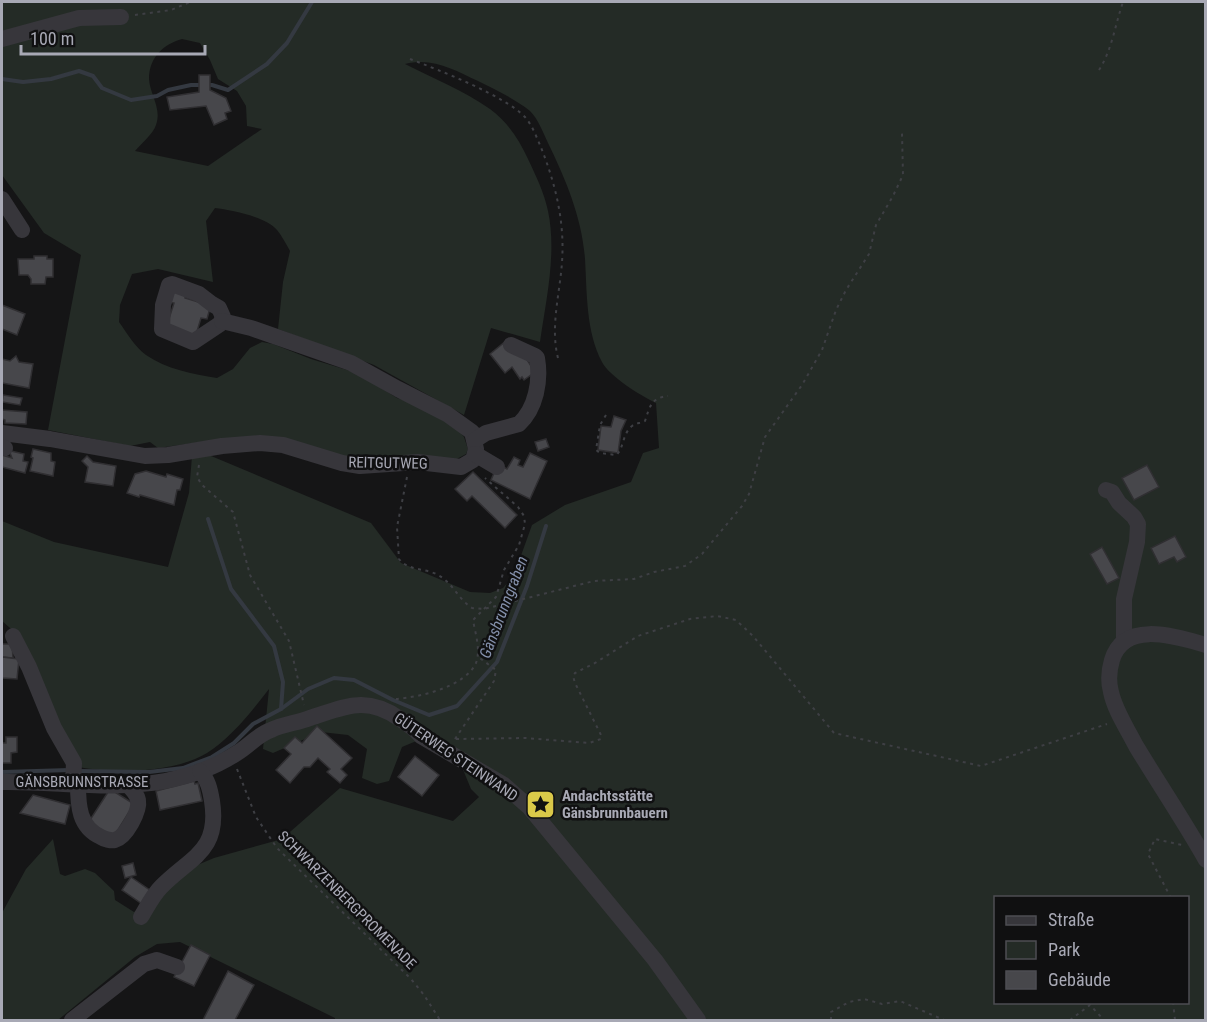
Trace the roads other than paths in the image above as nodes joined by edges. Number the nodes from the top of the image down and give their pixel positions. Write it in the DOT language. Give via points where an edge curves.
graph roads {
  1 [pos="121,18"];
  2 [pos="2,39"];
  3 [pos="2,199"];
  4 [pos="22,230"];
  5 [pos="222,321"];
  6 [pos="511,345"];
  7 [pos="3,443"];
  8 [pos="474,452"];
  9 [pos="497,467"];
  10 [pos="1106,490"];
  11 [pos="14,636"];
  12 [pos="1124,642"];
  13 [pos="1206,645"];
  14 [pos="230,757"];
  15 [pos="200,771"];
  16 [pos="75,777"];
  17 [pos="2,782"];
  18 [pos="128,785"];
  19 [pos="1202,854"];
  20 [pos="141,917"];
  21 [pos="177,967"];
  22 [pos="72,1020"];
  23 [pos="698,1020"];
  1 -- 2 [label="street" via="79,18"];
  3 -- 4 [label="street"];
  5 -- 8 [label="street" via="351,363 471,430"];
  6 -- 8 [label="street, REITGUTWEG" via="537,358 537,384 531,408 519,424 486,433"];
  7 -- 8 [label="street, REITGUTWEG" via="50,439 145,456 261,443 371,466 408,462 457,467"];
  8 -- 9 [label="street"];
  10 -- 12 [label="street" via="1138,524 1124,599"];
  11 -- 16 [label="street"];
  12 -- 13 [label="street" via="1145,634"];
  12 -- 19 [label="street" via="1114,655 1109,677 1111,693 1121,719"];
  14 -- 15 [label="street, GÄNSBRUNNSTRASSE"];
  14 -- 23 [label="street, GÜTERWEG STEINWAND" via="270,730 348,705 366,705 392,713 421,736 504,785 529,807 655,960"];
  15 -- 18 [label="street, GÄNSBRUNNSTRASSE"];
  15 -- 20 [label="street" via="206,778 212,803 208,841 196,858 156,893"];
  16 -- 17 [label="street, GÄNSBRUNNSTRASSE"];
  16 -- 18 [label="street, GÄNSBRUNNSTRASSE"];
  16 -- 18 [label="street" via="85,825 93,833 112,840 125,832 136,813 137,799"];
  21 -- 22 [label="street" via="157,960 144,964"];
}
